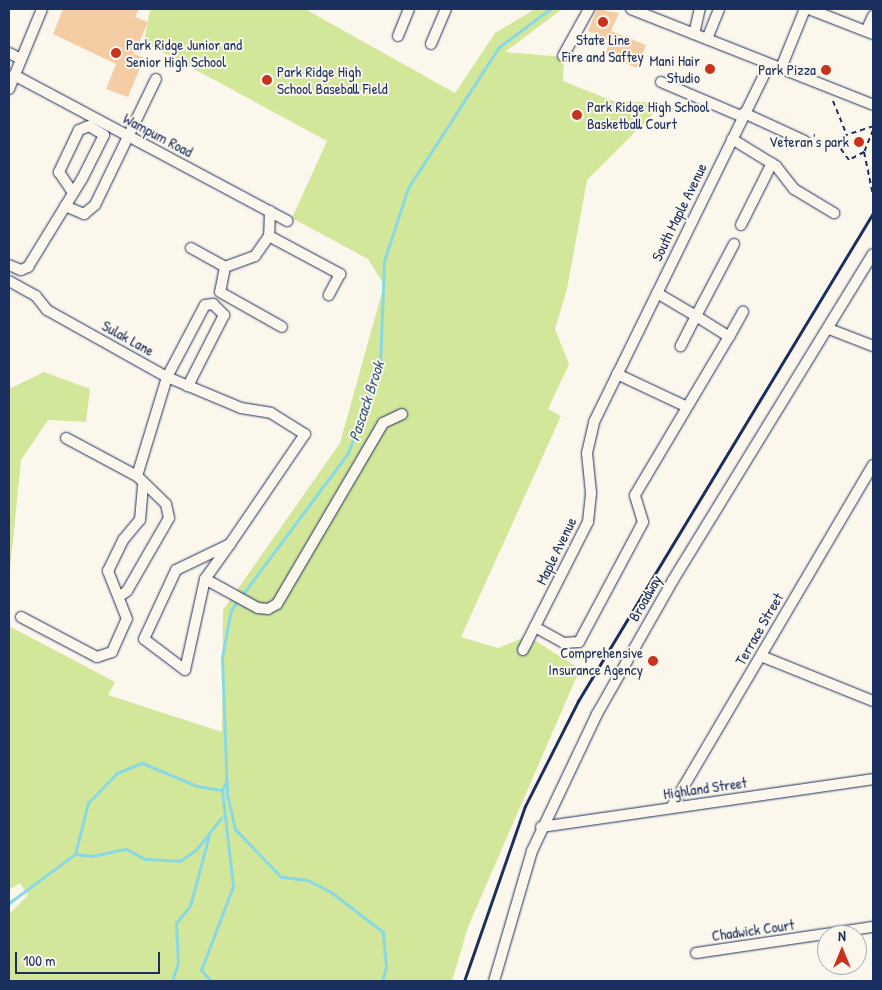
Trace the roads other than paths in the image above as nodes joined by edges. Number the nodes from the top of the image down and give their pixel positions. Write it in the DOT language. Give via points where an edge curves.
graph roads {
  1 [pos="42,9"];
  2 [pos="410,9"];
  3 [pos="446,9"];
  4 [pos="589,9"];
  5 [pos="631,9"];
  6 [pos="700,9"];
  7 [pos="719,9"];
  8 [pos="807,9"];
  9 [pos="873,16"];
  10 [pos="870,32"];
  11 [pos="694,34"];
  12 [pos="398,36"];
  13 [pos="707,39"];
  14 [pos="431,44"];
  15 [pos="9,52"];
  16 [pos="563,56"];
  17 [pos="21,59"];
  18 [pos="769,64"];
  19 [pos="781,68"];
  20 [pos="14,75"];
  21 [pos="156,79"];
  22 [pos="661,82"];
  23 [pos="9,89"];
  24 [pos="873,105"];
  25 [pos="744,115"];
  26 [pos="106,130"];
  27 [pos="128,136"];
  28 [pos="732,139"];
  29 [pos="805,142"];
  30 [pos="772,163"];
  31 [pos="73,193"];
  32 [pos="64,206"];
  33 [pos="270,211"];
  34 [pos="834,213"];
  35 [pos="288,220"];
  36 [pos="741,225"];
  37 [pos="268,236"];
  38 [pos="734,244"];
  39 [pos="191,248"];
  40 [pos="873,254"];
  41 [pos="9,265"];
  42 [pos="225,268"];
  43 [pos="9,281"];
  44 [pos="657,293"];
  45 [pos="329,295"];
  46 [pos="743,312"];
  47 [pos="696,316"];
  48 [pos="282,327"];
  49 [pos="829,329"];
  50 [pos="728,337"];
  51 [pos="681,346"];
  52 [pos="873,346"];
  53 [pos="617,374"];
  54 [pos="167,377"];
  55 [pos="188,386"];
  56 [pos="687,407"];
  57 [pos="402,414"];
  58 [pos="66,438"];
  59 [pos="873,465"];
  60 [pos="137,476"];
  61 [pos="143,486"];
  62 [pos="230,544"];
  63 [pos="205,579"];
  64 [pos="120,596"];
  65 [pos="21,617"];
  66 [pos="535,627"];
  67 [pos="523,650"];
  68 [pos="761,656"];
  69 [pos="873,701"];
  70 [pos="873,779"];
  71 [pos="672,808"];
  72 [pos="541,827"];
  73 [pos="873,927"];
  74 [pos="696,953"];
  75 [pos="494,981"];
  1 -- 17 [label="street"];
  2 -- 12 [label="street"];
  3 -- 14 [label="street"];
  4 -- 16 [label="street"];
  5 -- 11 [label="street"];
  6 -- 11 [label="street"];
  7 -- 13 [label="street"];
  8 -- 10 [label="street"];
  8 -- 19 [label="street"];
  9 -- 10 [label="street"];
  11 -- 13 [label="street"];
  13 -- 18 [label="street"];
  15 -- 17 [label="street"];
  17 -- 20 [label="street"];
  18 -- 19 [label="street"];
  18 -- 25 [label="street, South Maple Avenue"];
  19 -- 24 [label="street"];
  20 -- 23 [label="street"];
  20 -- 26 [label="street, Wampum Road"];
  21 -- 27 [label="street"];
  22 -- 25 [label="street"];
  25 -- 28 [label="street, South Maple Avenue"];
  25 -- 29 [label="street"];
  26 -- 27 [label="street, Wampum Road"];
  26 -- 31 [label="street"];
  26 -- 31 [label="street" via="89,126 79,130 58,175"];
  27 -- 32 [label="street" via="88,213"];
  27 -- 33 [label="street, Wampum Road"];
  28 -- 30 [label="street"];
  28 -- 44 [label="street, South Maple Avenue"];
  30 -- 34 [label="street" via="794,189"];
  30 -- 36 [label="street"];
  31 -- 32 [label="street"];
  32 -- 41 [label="street" via="28,268 21,270"];
  33 -- 35 [label="street, Wampum Road"];
  33 -- 37 [label="street"];
  37 -- 42 [label="street" via="255,256"];
  37 -- 45 [label="street" via="340,274"];
  38 -- 47 [label="street"];
  39 -- 42 [label="street"];
  40 -- 49 [label="street, Broadway"];
  42 -- 48 [label="street" via="220,292"];
  43 -- 54 [label="street, Sulak Lane" via="36,296 47,310"];
  44 -- 47 [label="street"];
  44 -- 53 [label="street, South Maple Avenue"];
  46 -- 50 [label="street"];
  47 -- 50 [label="street"];
  47 -- 51 [label="street"];
  49 -- 52 [label="street"];
  49 -- 72 [label="street, Broadway" via="673,580"];
  50 -- 56 [label="street"];
  53 -- 56 [label="street"];
  53 -- 66 [label="street, Maple Avenue" via="589,438 588,522"];
  54 -- 55 [label="street, Sulak Lane"];
  54 -- 55 [label="street" via="205,305 222,308 224,315"];
  54 -- 60 [label="street"];
  55 -- 62 [label="street, Sulak Lane" via="241,408 272,414 305,434"];
  56 -- 66 [label="street" via="635,494 643,522 580,642 564,643"];
  57 -- 63 [label="street" via="383,423 278,604 268,609 244,601"];
  58 -- 60 [label="street"];
  59 -- 68 [label="street, Terrace Street"];
  60 -- 61 [label="street"];
  61 -- 64 [label="street" via="140,520 123,540 108,571 108,582"];
  61 -- 64 [label="street" via="166,504 169,518 127,591"];
  62 -- 63 [label="street"];
  62 -- 63 [label="street" via="176,570 144,639 185,670"];
  64 -- 65 [label="street" via="126,627 112,652 97,657"];
  66 -- 67 [label="street, Maple Avenue"];
  68 -- 69 [label="street"];
  68 -- 71 [label="street, Terrace Street"];
  70 -- 71 [label="street, Highland Street"];
  71 -- 72 [label="street, Highland Street"];
  72 -- 75 [label="street, Broadway" via="509,917"];
  73 -- 74 [label="street, Chadwick Court"];
}
